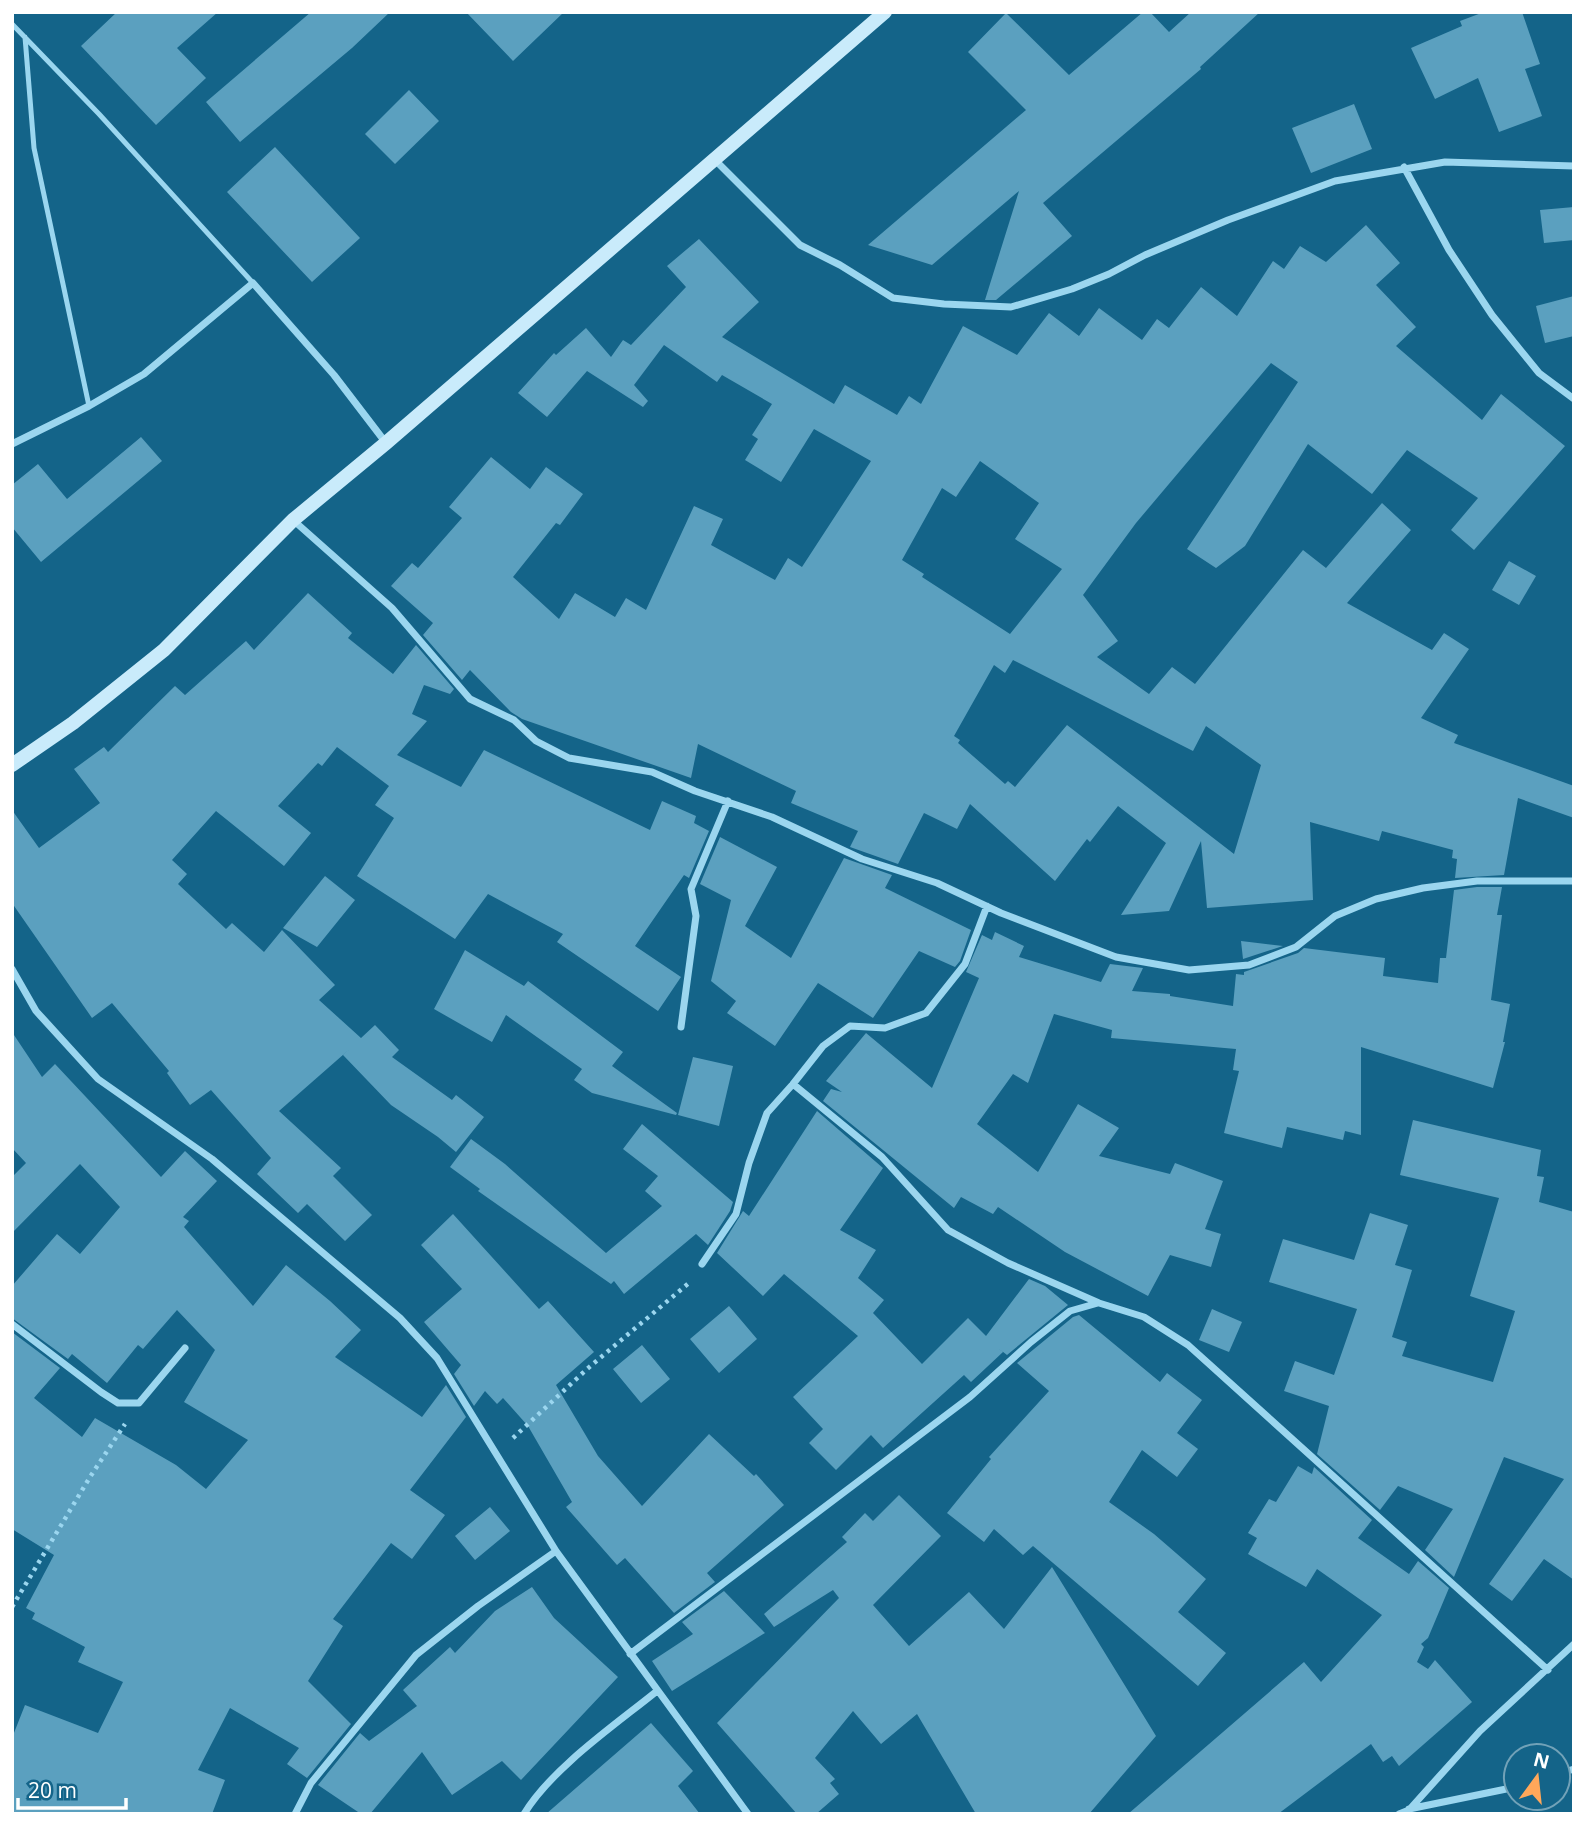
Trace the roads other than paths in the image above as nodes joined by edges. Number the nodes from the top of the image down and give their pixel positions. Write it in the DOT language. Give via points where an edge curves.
graph roads {
  1 [pos="885,12"];
  2 [pos="12,24"];
  3 [pos="25,37"];
  4 [pos="714,159"];
  5 [pos="1574,166"];
  6 [pos="1404,167"];
  7 [pos="253,283"];
  8 [pos="1574,399"];
  9 [pos="89,405"];
  10 [pos="386,443"];
  11 [pos="12,444"];
  12 [pos="293,520"];
  13 [pos="12,765"];
  14 [pos="728,801"];
  15 [pos="1574,881"];
  16 [pos="987,906"];
  17 [pos="12,968"];
  18 [pos="681,1027"];
  19 [pos="793,1083"];
  20 [pos="702,1264"];
  21 [pos="1098,1303"];
  22 [pos="12,1324"];
  23 [pos="185,1348"];
  24 [pos="556,1551"];
  25 [pos="1574,1644"];
  26 [pos="630,1654"];
  27 [pos="1548,1670"];
  28 [pos="657,1691"];
  29 [pos="1502,1790"];
  30 [pos="1409,1810"];
  31 [pos="295,1814"];
  32 [pos="524,1814"];
  33 [pos="748,1814"];
  34 [pos="1399,1814"];
  1 -- 4 [label="street"];
  2 -- 3 [label="lane"];
  3 -- 7 [label="lane"];
  3 -- 9 [label="lane" via="34,148"];
  4 -- 6 [label="street" via="800,245 892,298 1011,307 1072,289 1228,220 1335,181"];
  4 -- 10 [label="street"];
  5 -- 6 [label="street" via="1445,162"];
  6 -- 8 [label="street" via="1449,250 1492,315 1539,373"];
  7 -- 9 [label="street" via="144,374"];
  7 -- 10 [label="street" via="334,374"];
  9 -- 11 [label="street"];
  10 -- 12 [label="street"];
  12 -- 13 [label="street" via="164,650"];
  12 -- 14 [label="street" via="392,608 470,699 514,720 537,741 569,758 652,772"];
  14 -- 16 [label="street"];
  14 -- 18 [label="street" via="691,889 696,916"];
  15 -- 16 [label="street" via="1478,881 1423,888 1376,899 1335,916 1296,947 1249,965 1189,970 1116,957"];
  16 -- 19 [label="street" via="965,964 926,1013 885,1028 850,1026 823,1046"];
  17 -- 24 [label="street" via="36,1011 98,1079 212,1159 400,1318 437,1358"];
  19 -- 20 [label="street" via="767,1114 748,1163 736,1214"];
  19 -- 21 [label="street" via="882,1157 948,1230"];
  21 -- 26 [label="street" via="1070,1311 970,1397"];
  21 -- 27 [label="street" via="1144,1317 1188,1345"];
  22 -- 23 [label="street" via="118,1403 139,1402"];
  24 -- 26 [label="street"];
  24 -- 31 [label="street" via="416,1655 311,1783"];
  25 -- 27 [label="street"];
  26 -- 28 [label="street"];
  27 -- 30 [label="street" via="1480,1731"];
  28 -- 32 [label="street" via="559,1772 536,1794"];
  28 -- 33 [label="street"];
  29 -- 30 [label="street"];
  30 -- 34 [label="street"];
}
